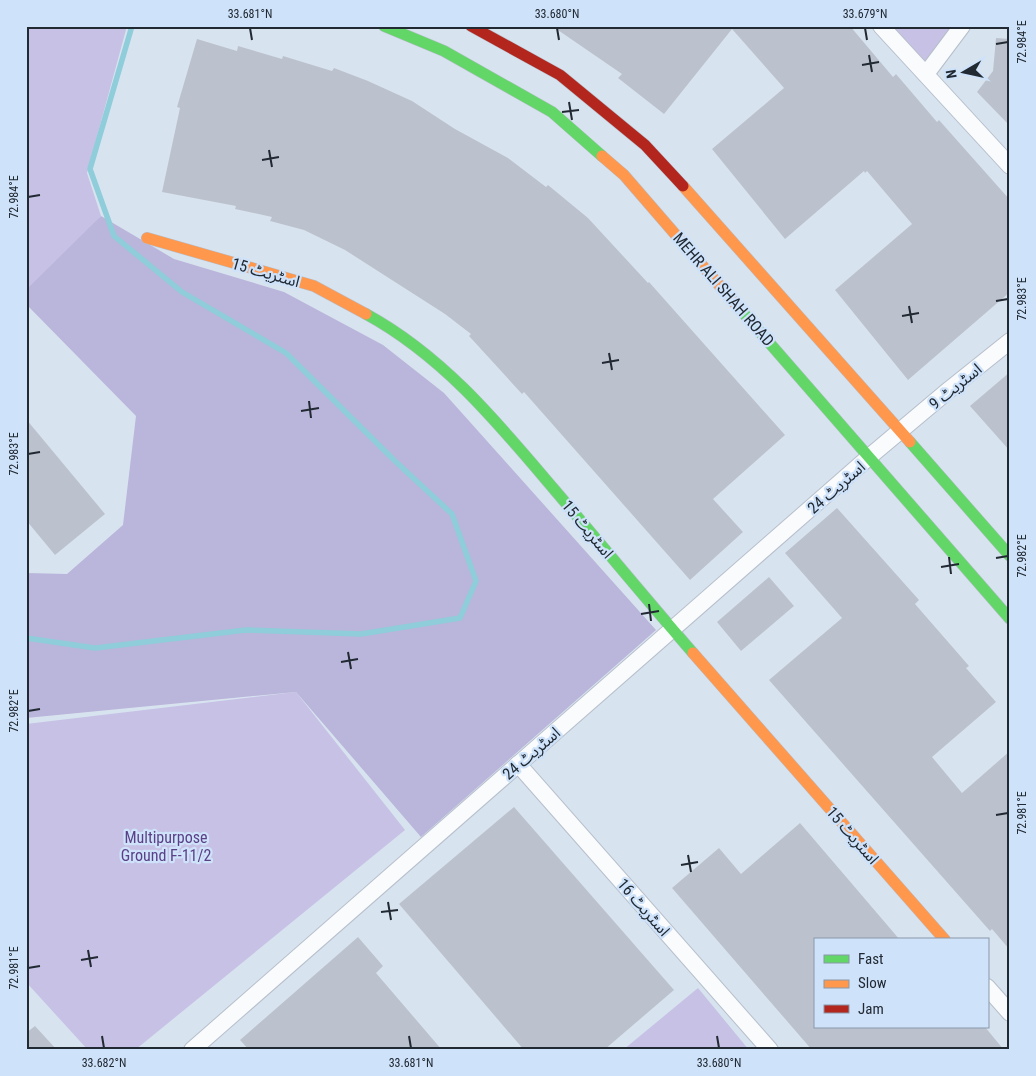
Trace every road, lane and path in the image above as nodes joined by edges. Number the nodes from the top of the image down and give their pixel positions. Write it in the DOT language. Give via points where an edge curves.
graph roads {
  1 [pos="384,26"];
  2 [pos="471,26"];
  3 [pos="881,26"];
  4 [pos="962,26"];
  5 [pos="926,74"];
  6 [pos="1010,166"];
  7 [pos="147,238"];
  8 [pos="1010,341"];
  9 [pos="902,431"];
  10 [pos="870,457"];
  11 [pos="1010,556"];
  12 [pos="1010,619"];
  13 [pos="673,630"];
  14 [pos="518,764"];
  15 [pos="943,938"];
  16 [pos="988,988"];
  17 [pos="1010,1013"];
  18 [pos="198,1048"];
  19 [pos="770,1050"];
  1 -- 10 [label="street, MEHR ALI SHAH ROAD" via="444,51 552,112 588,141 624,175"];
  2 -- 9 [label="street" via="560,75 645,145"];
  3 -- 5 [label="street"];
  4 -- 5 [label="street"];
  5 -- 6 [label="street"];
  7 -- 13 [label="street, اسٹریٹ 15" via="314,286 397,331 440,364 484,408"];
  8 -- 9 [label="street, اسٹریٹ 9"];
  9 -- 10 [label="street, اسٹریٹ 9"];
  9 -- 11 [label="street"];
  10 -- 12 [label="street, MEHR ALI SHAH ROAD"];
  10 -- 13 [label="street, اسٹریٹ 24"];
  13 -- 14 [label="street, اسٹریٹ 24"];
  13 -- 15 [label="street, اسٹریٹ 15"];
  14 -- 18 [label="street, اسٹریٹ 24"];
  14 -- 19 [label="street, اسٹریٹ 16"];
  16 -- 17 [label="street"];
}
